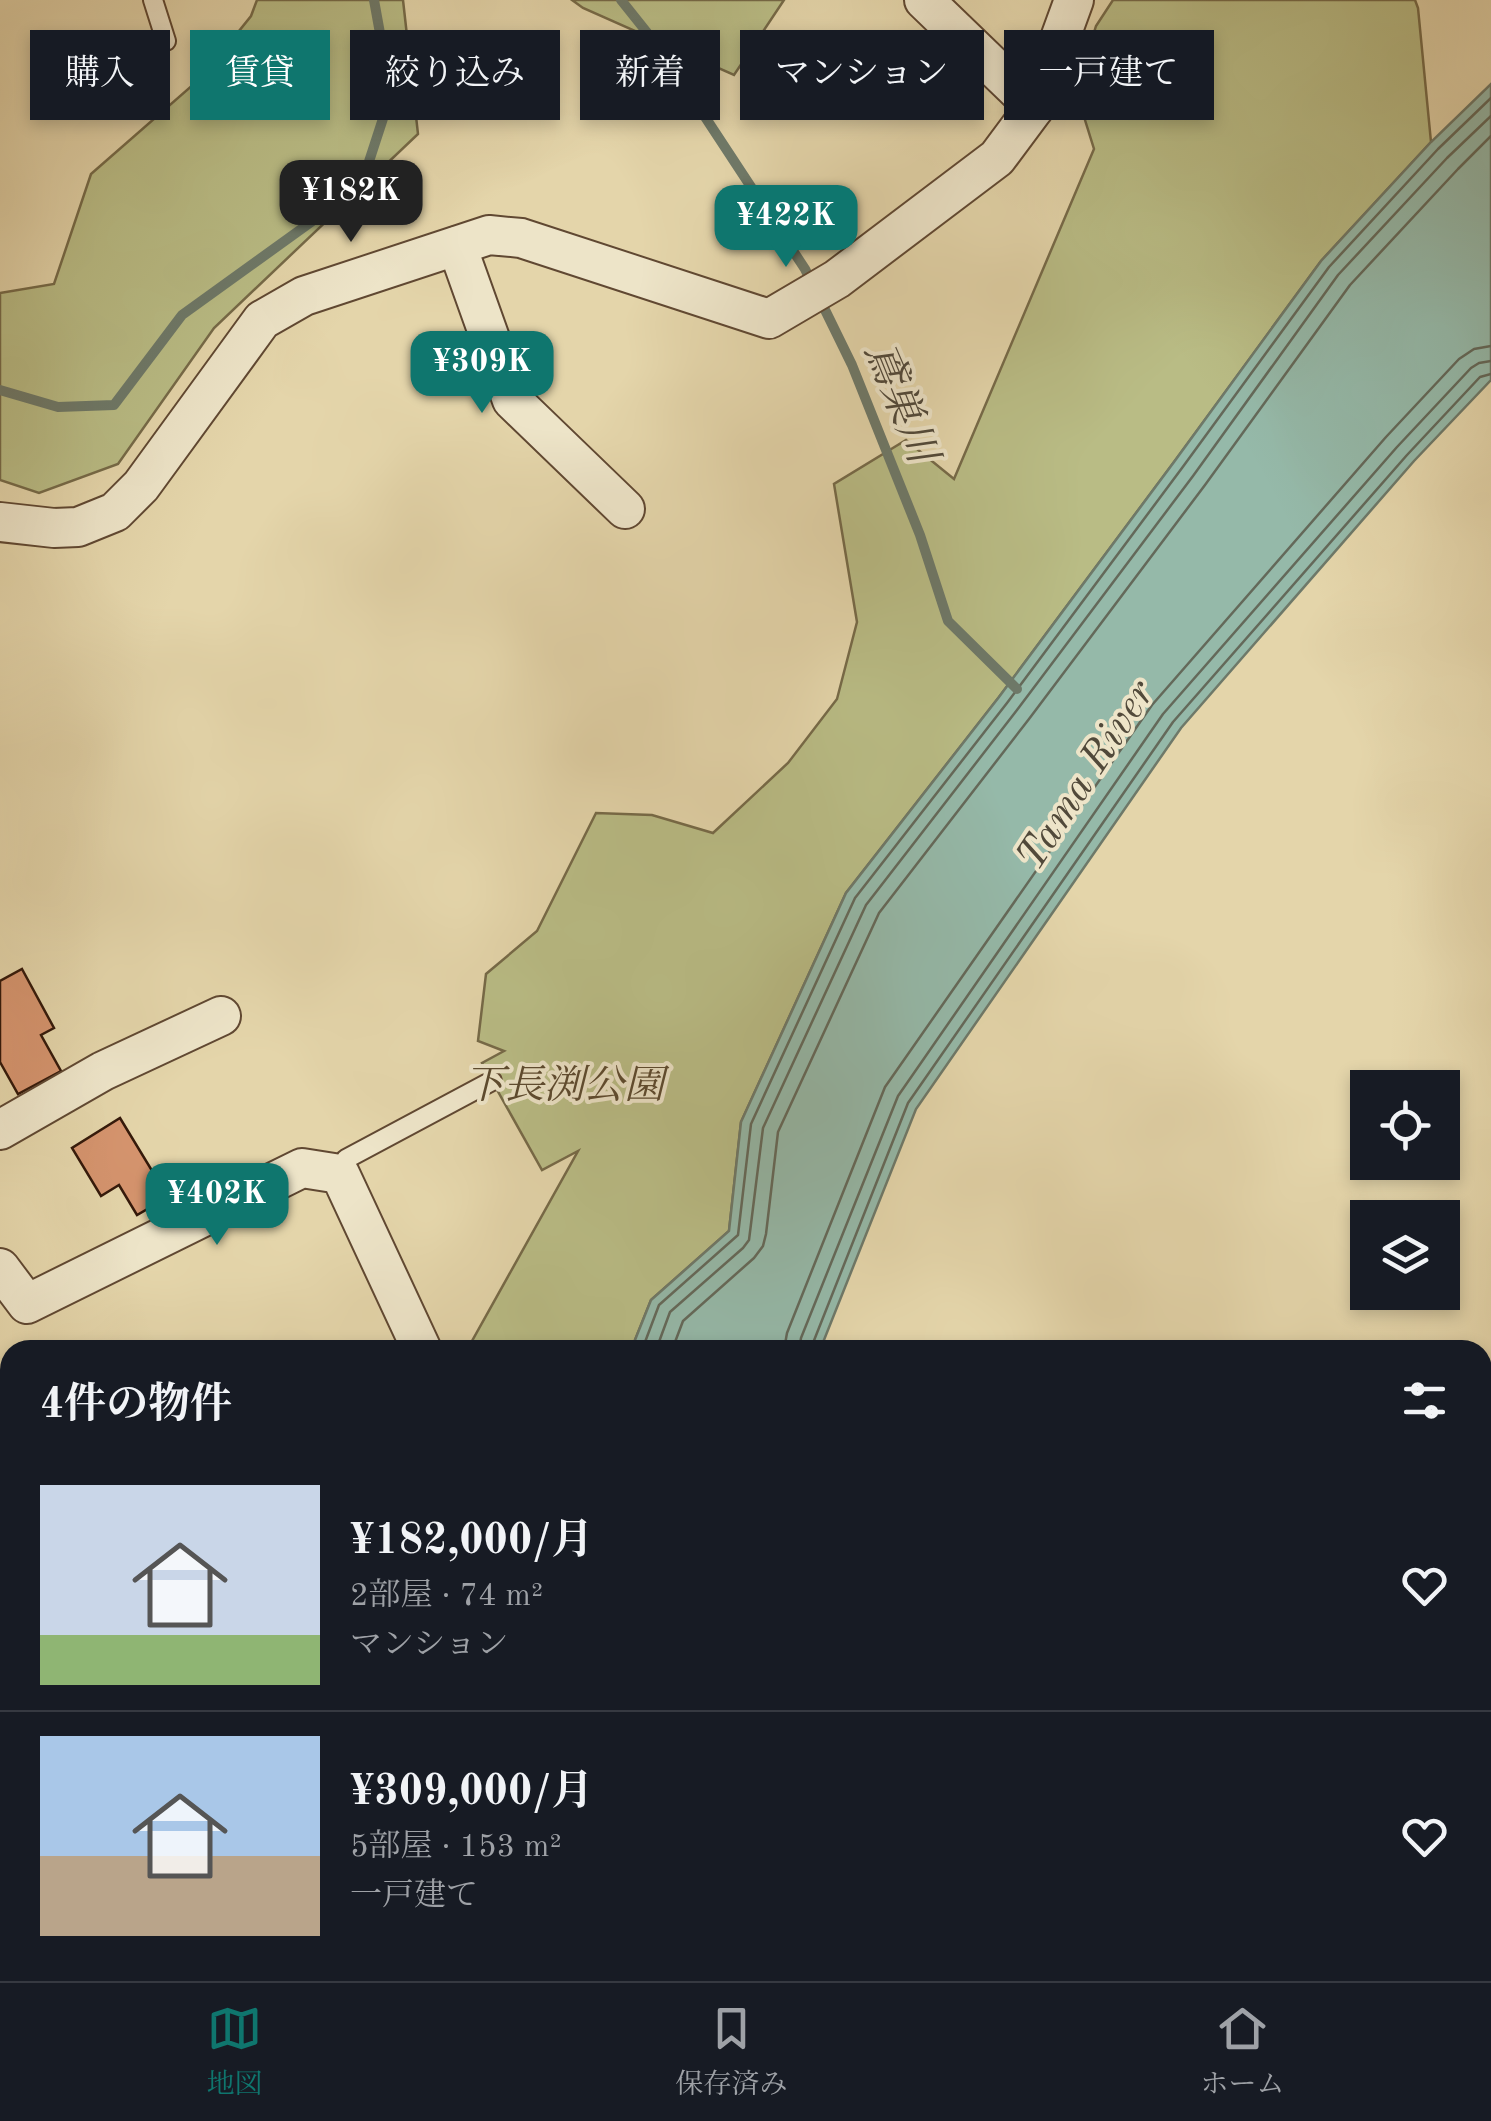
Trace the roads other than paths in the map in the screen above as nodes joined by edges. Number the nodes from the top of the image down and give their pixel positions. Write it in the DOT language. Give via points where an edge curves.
graph roads {
  1 [pos="153,0"];
  2 [pos="924,0"];
  3 [pos="1074,0"];
  4 [pos="163,30"];
  5 [pos="1063,30"];
  6 [pos="1004,76"];
  7 [pos="1025,120"];
  8 [pos="456,246"];
  9 [pos="625,510"];
  10 [pos="0,522"];
  11 [pos="221,1016"];
  12 [pos="492,1081"];
  13 [pos="0,1130"];
  14 [pos="340,1174"];
  15 [pos="0,1268"];
  16 [pos="417,1340"];
  1 -- 4 [label="lane"];
  2 -- 6 [label="street"];
  3 -- 5 [label="street"];
  7 -- 8 [label="street" via="997,158 837,279 769,319 521,238 489,235"];
  8 -- 9 [label="street" via="512,400"];
  8 -- 10 [label="street" via="304,296 262,320 115,512 78,527"];
  11 -- 13 [label="street"];
  12 -- 14 [label="lane" via="346,1159"];
  14 -- 15 [label="street" via="302,1168 27,1304"];
  14 -- 16 [label="street"];
}
